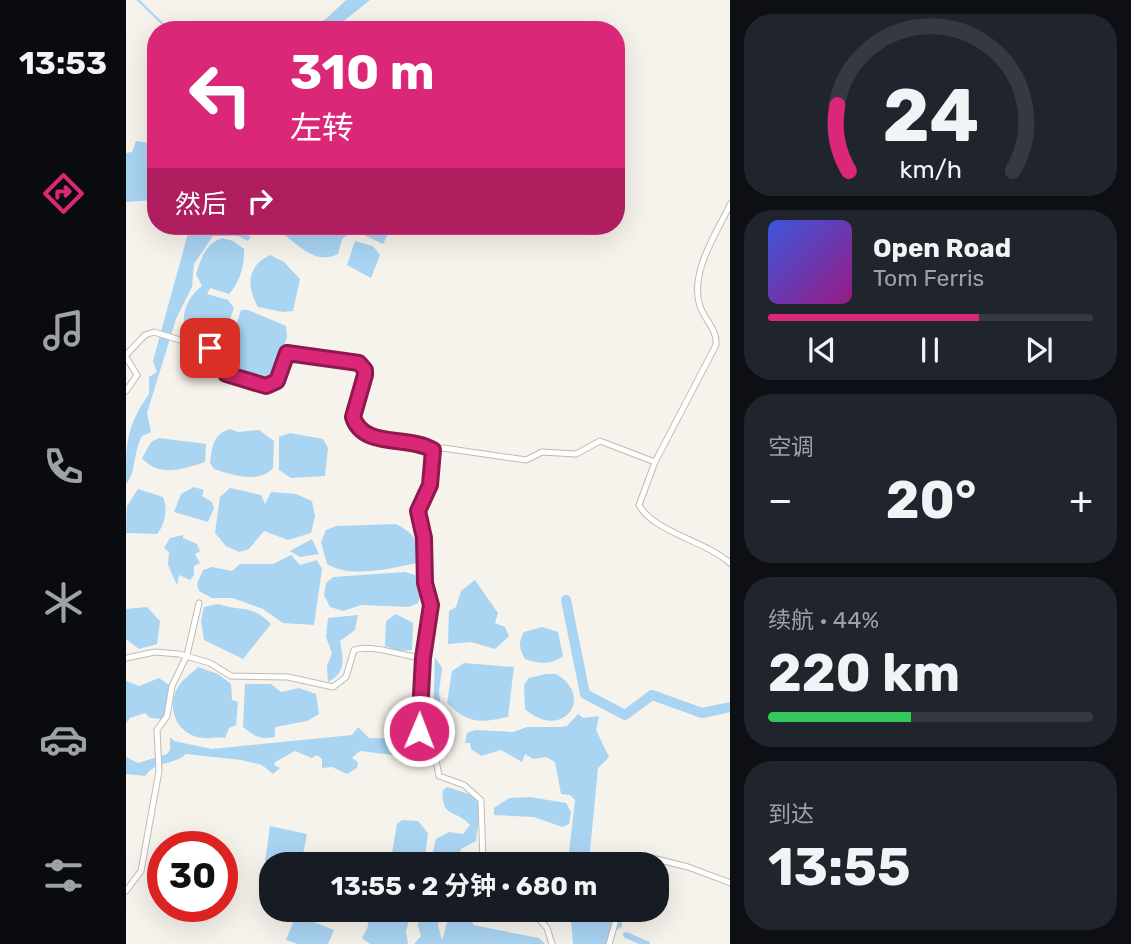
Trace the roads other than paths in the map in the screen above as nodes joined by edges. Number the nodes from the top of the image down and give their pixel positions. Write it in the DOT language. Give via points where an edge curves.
graph roads {
  1 [pos="730,203"];
  2 [pos="126,356"];
  3 [pos="126,391"];
  4 [pos="433,450"];
  5 [pos="654,462"];
  6 [pos="730,564"];
  7 [pos="199,603"];
  8 [pos="187,655"];
  9 [pos="126,658"];
  10 [pos="423,658"];
  11 [pos="482,852"];
  12 [pos="669,862"];
  13 [pos="730,883"];
  14 [pos="126,891"];
  15 [pos="542,922"];
  16 [pos="615,922"];
  17 [pos="552,944"];
  18 [pos="609,944"];
  1 -- 5 [label="street" via="704,261 697,290 716,345"];
  2 -- 3 [label="street" via="137,375"];
  2 -- 4 [label="street" via="145,335 159,332 219,352 226,374 266,386 277,381 287,353 359,363 365,375 353,417 360,431"];
  4 -- 5 [label="street" via="526,460 542,452 576,454 600,441"];
  4 -- 10 [label="street" via="430,485 418,511 431,605"];
  5 -- 6 [label="street" via="640,497 642,511 707,546"];
  7 -- 8 [label="street"];
  8 -- 9 [label="street" via="156,652"];
  8 -- 10 [label="street" via="231,676 288,677 333,687 346,677 354,650 375,647 396,656"];
  8 -- 14 [label="street" via="172,686 167,716 157,730 159,771 141,871"];
  10 -- 11 [label="street" via="418,722 422,745 436,760 439,776 464,785 481,800"];
  12 -- 13 [label="street"];
  15 -- 17 [label="street"];
  16 -- 18 [label="street"];
}
